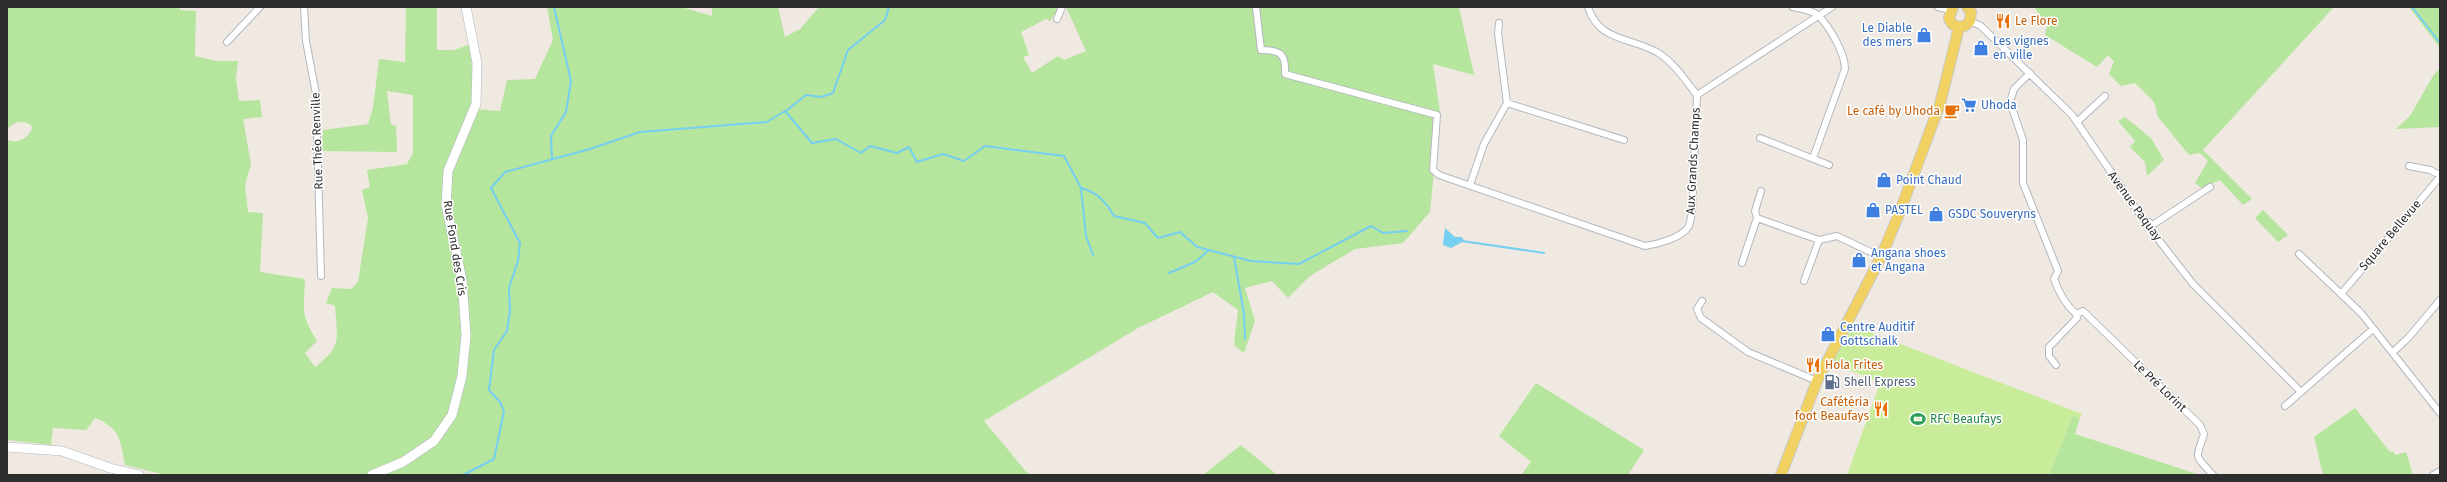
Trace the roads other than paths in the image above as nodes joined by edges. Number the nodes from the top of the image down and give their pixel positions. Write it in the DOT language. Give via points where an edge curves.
graph roads {
  1 [pos="260,7"];
  2 [pos="304,7"];
  3 [pos="466,7"];
  4 [pos="1062,7"];
  5 [pos="1256,7"];
  6 [pos="1588,7"];
  7 [pos="1793,7"];
  8 [pos="1832,7"];
  9 [pos="1938,7"];
  10 [pos="1967,7"];
  11 [pos="1951,9"];
  12 [pos="1819,16"];
  13 [pos="1056,19"];
  14 [pos="1970,21"];
  15 [pos="1499,23"];
  16 [pos="1959,27"];
  17 [pos="227,42"];
  18 [pos="2030,73"];
  19 [pos="1697,94"];
  20 [pos="2105,96"];
  21 [pos="1507,103"];
  22 [pos="2077,122"];
  23 [pos="1760,138"];
  24 [pos="1624,140"];
  25 [pos="1813,158"];
  26 [pos="1829,165"];
  27 [pos="2409,166"];
  28 [pos="2440,176"];
  29 [pos="1470,186"];
  30 [pos="2210,187"];
  31 [pos="1761,191"];
  32 [pos="1757,218"];
  33 [pos="2151,226"];
  34 [pos="1819,240"];
  35 [pos="2299,254"];
  36 [pos="1881,257"];
  37 [pos="1742,263"];
  38 [pos="321,276"];
  39 [pos="1804,281"];
  40 [pos="2341,294"];
  41 [pos="2440,300"];
  42 [pos="1702,301"];
  43 [pos="2076,314"];
  44 [pos="2373,329"];
  45 [pos="2393,352"];
  46 [pos="2056,365"];
  47 [pos="1817,381"];
  48 [pos="2301,392"];
  49 [pos="2285,406"];
  50 [pos="2440,413"];
  51 [pos="7,447"];
  52 [pos="2440,471"];
  53 [pos="113,472"];
  54 [pos="138,475"];
  55 [pos="372,475"];
  56 [pos="1780,475"];
  57 [pos="2213,475"];
  58 [pos="2433,475"];
  1 -- 17 [label="street"];
  2 -- 38 [label="street, Rue Théo Renville" via="306,41 316,94"];
  3 -- 55 [label="street, Rue Fond des Cris" via="477,63 476,104 448,171 446,204 462,280 466,335 462,376 452,415 434,441 403,462"];
  4 -- 13 [label="street"];
  5 -- 29 [label="street, Aux Grands Champs" via="1261,50 1276,51 1282,55 1286,62 1286,74 1437,115 1433,170 1439,175"];
  6 -- 19 [label="street" via="1592,19 1604,31 1658,52 1670,61"];
  7 -- 12 [label="street"];
  8 -- 12 [label="street, Aux Grands Champs"];
  9 -- 11 [label="street"];
  10 -- 14 [label="main road" via="1971,12"];
  11 -- 16 [label="main road" via="1950,21"];
  12 -- 19 [label="street, Aux Grands Champs"];
  12 -- 25 [label="street" via="1842,52 1844,69"];
  14 -- 16 [label="main road"];
  14 -- 18 [label="street, Avenue Paquay" via="1981,26"];
  15 -- 21 [label="street"];
  16 -- 36 [label="main road" via="1940,104"];
  18 -- 22 [label="street, Avenue Paquay"];
  18 -- 43 [label="street, Le Pré Lorint" via="2014,89 2010,102 2024,140 2023,182 2030,206 2058,271 2054,280 2056,285 2064,301"];
  19 -- 29 [label="street, Aux Grands Champs" via="1692,213 1688,226 1680,234 1654,245 1633,243"];
  20 -- 22 [label="street"];
  21 -- 24 [label="street"];
  21 -- 29 [label="street" via="1484,144"];
  22 -- 33 [label="street, Avenue Paquay" via="2143,219"];
  23 -- 25 [label="street"];
  25 -- 26 [label="street"];
  27 -- 28 [label="street" via="2430,170"];
  28 -- 40 [label="street, Square Bellevue"];
  30 -- 33 [label="street"];
  31 -- 32 [label="street" via="1754,210"];
  32 -- 34 [label="street"];
  32 -- 37 [label="street"];
  33 -- 48 [label="street, Avenue Paquay" via="2177,266 2207,300"];
  34 -- 36 [label="street" via="1837,236"];
  34 -- 39 [label="street"];
  35 -- 40 [label="street"];
  36 -- 47 [label="main road"];
  40 -- 44 [label="street"];
  41 -- 45 [label="street" via="2410,337"];
  42 -- 47 [label="street" via="1697,309 1701,318 1748,352"];
  43 -- 46 [label="street" via="2077,318 2049,348 2049,356"];
  43 -- 57 [label="street, Le Pré Lorint" via="2083,311 2200,425 2204,434 2197,450 2198,456"];
  44 -- 45 [label="street"];
  44 -- 48 [label="street"];
  45 -- 50 [label="street"];
  47 -- 56 [label="main road"];
  48 -- 49 [label="street"];
  51 -- 53 [label="street" via="62,451"];
  52 -- 58 [label="street"];
  53 -- 54 [label="street"];
}
